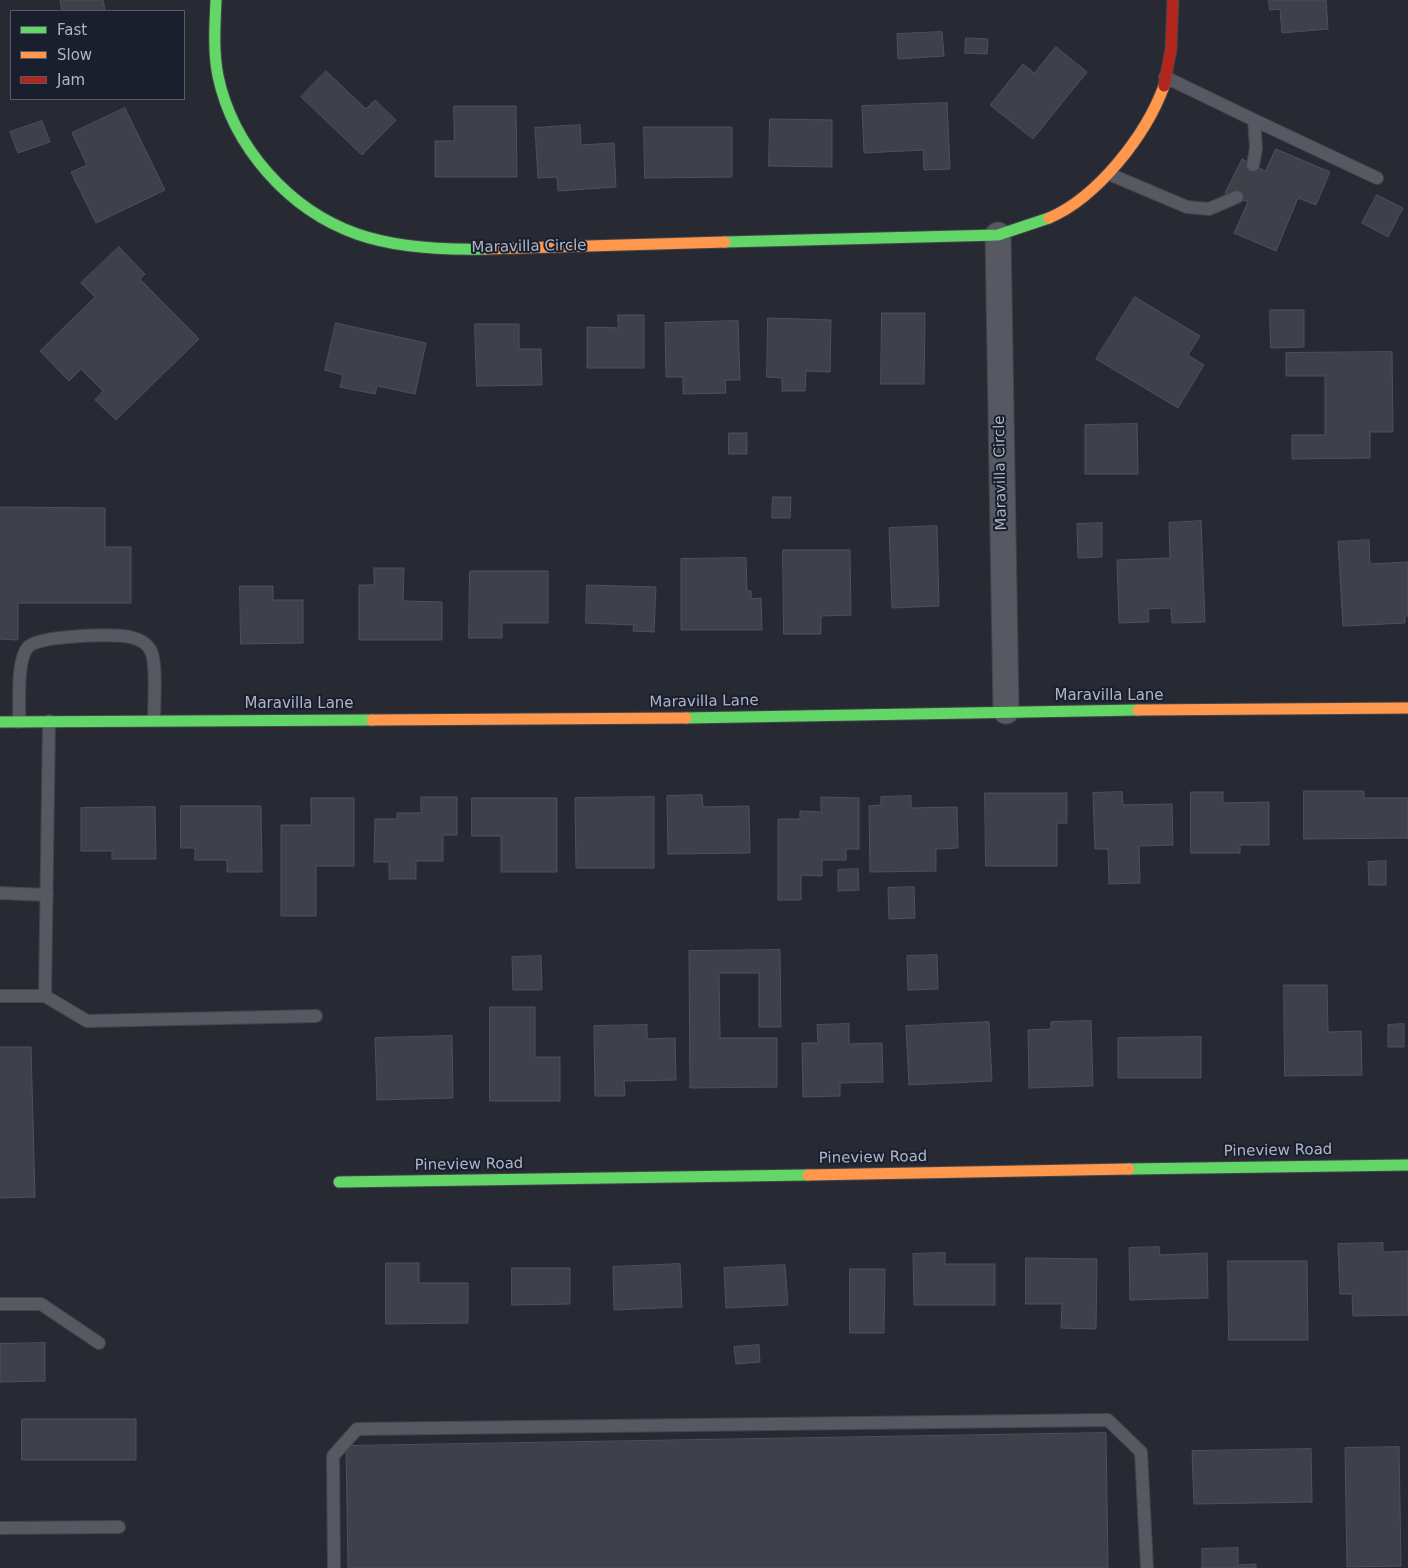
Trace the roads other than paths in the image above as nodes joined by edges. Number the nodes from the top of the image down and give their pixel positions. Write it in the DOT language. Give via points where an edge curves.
graph roads {
  1 [pos="216,0"];
  2 [pos="1173,0"];
  3 [pos="1165,77"];
  4 [pos="1254,120"];
  5 [pos="1253,165"];
  6 [pos="1109,174"];
  7 [pos="1377,178"];
  8 [pos="1237,197"];
  9 [pos="998,235"];
  10 [pos="1408,708"];
  11 [pos="1006,711"];
  12 [pos="154,720"];
  13 [pos="49,721"];
  14 [pos="0,722"];
  15 [pos="19,722"];
  16 [pos="0,893"];
  17 [pos="48,896"];
  18 [pos="0,996"];
  19 [pos="45,996"];
  20 [pos="316,1016"];
  21 [pos="1408,1165"];
  22 [pos="340,1182"];
  23 [pos="0,1304"];
  24 [pos="99,1343"];
  25 [pos="119,1527"];
  26 [pos="0,1528"];
  27 [pos="334,1568"];
  28 [pos="1147,1568"];
  1 -- 9 [label="street, Maravilla Circle" via="214,43 218,77 232,121 243,141 280,186 356,234 389,242 466,249"];
  2 -- 3 [label="street, Maravilla Circle" via="1173,33"];
  3 -- 4 [label="lane"];
  3 -- 6 [label="street, Maravilla Circle" via="1147,126"];
  4 -- 5 [label="lane" via="1256,148"];
  4 -- 7 [label="lane"];
  6 -- 8 [label="lane" via="1187,208 1209,208"];
  6 -- 9 [label="street, Maravilla Circle" via="1054,216"];
  9 -- 11 [label="street, Maravilla Circle"];
  10 -- 11 [label="street, Maravilla Lane"];
  11 -- 12 [label="street, Maravilla Lane" via="766,717"];
  12 -- 13 [label="street, Maravilla Lane"];
  12 -- 15 [label="lane" via="153,665 151,652 143,642 128,637 57,637 36,641 28,647 21,660"];
  13 -- 15 [label="street, Maravilla Lane"];
  13 -- 17 [label="lane"];
  14 -- 15 [label="street, Maravilla Lane"];
  16 -- 17 [label="lane"];
  17 -- 19 [label="lane"];
  18 -- 19 [label="lane"];
  19 -- 20 [label="lane" via="87,1021"];
  21 -- 22 [label="street, Pineview Road"];
  23 -- 24 [label="lane" via="41,1304"];
  25 -- 26 [label="lane"];
  27 -- 28 [label="lane" via="333,1456 357,1429 1108,1420 1142,1452"];
}
